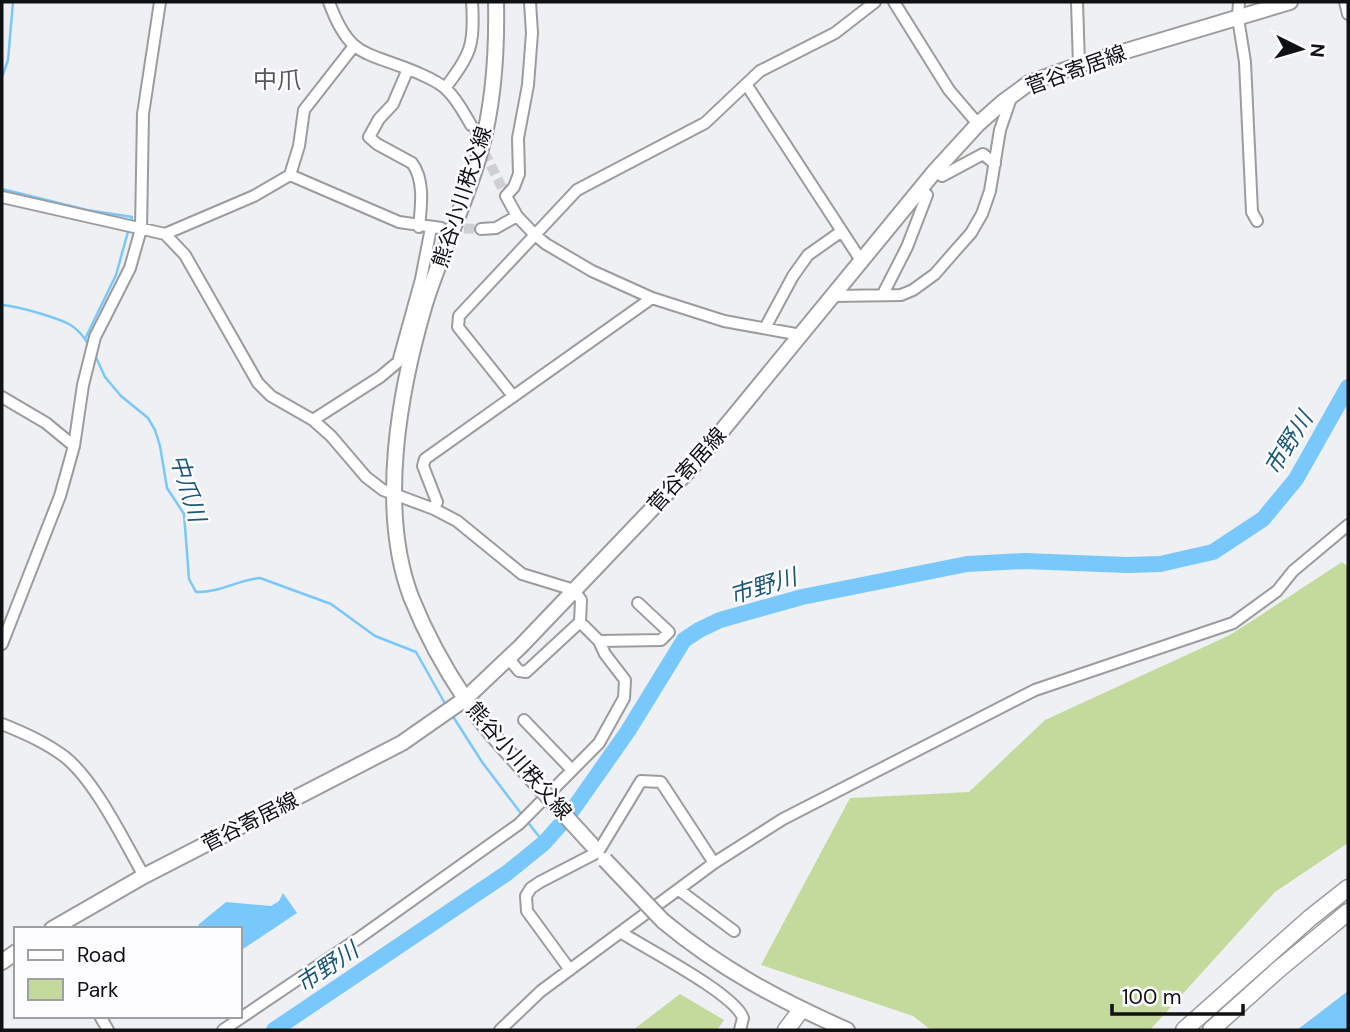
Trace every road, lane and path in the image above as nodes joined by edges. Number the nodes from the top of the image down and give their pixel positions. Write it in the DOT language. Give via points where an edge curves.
graph roads {
  1 [pos="160,2"];
  2 [pos="329,2"];
  3 [pos="472,2"];
  4 [pos="496,2"];
  5 [pos="530,2"];
  6 [pos="875,2"];
  7 [pos="894,2"];
  8 [pos="1077,2"];
  9 [pos="1239,2"];
  10 [pos="1290,2"];
  11 [pos="1345,2"];
  12 [pos="1348,14"];
  13 [pos="1238,18"];
  14 [pos="354,46"];
  15 [pos="1079,65"];
  16 [pos="408,69"];
  17 [pos="746,84"];
  18 [pos="445,88"];
  19 [pos="1012,95"];
  20 [pos="978,124"];
  21 [pos="471,125"];
  22 [pos="995,164"];
  23 [pos="935,172"];
  24 [pos="290,175"];
  25 [pos="921,188"];
  26 [pos="2,197"];
  27 [pos="517,216"];
  28 [pos="1257,221"];
  29 [pos="430,227"];
  30 [pos="141,229"];
  31 [pos="481,229"];
  32 [pos="842,231"];
  33 [pos="164,234"];
  34 [pos="535,235"];
  35 [pos="862,262"];
  36 [pos="883,294"];
  37 [pos="833,296"];
  38 [pos="652,298"];
  39 [pos="765,328"];
  40 [pos="801,335"];
  41 [pos="513,396"];
  42 [pos="2,397"];
  43 [pos="313,420"];
  44 [pos="74,446"];
  45 [pos="393,493"];
  46 [pos="434,509"];
  47 [pos="1348,525"];
  48 [pos="574,590"];
  49 [pos="638,603"];
  50 [pos="580,622"];
  51 [pos="600,641"];
  52 [pos="2,644"];
  53 [pos="508,658"];
  54 [pos="465,699"];
  55 [pos="524,720"];
  56 [pos="2,724"];
  57 [pos="572,770"];
  58 [pos="598,853"];
  59 [pos="714,863"];
  60 [pos="144,876"];
  61 [pos="1348,888"];
  62 [pos="679,890"];
  63 [pos="1348,912"];
  64 [pos="55,927"];
  65 [pos="734,931"];
  66 [pos="622,933"];
  67 [pos="570,970"];
  68 [pos="801,1010"];
  69 [pos="242,1017"];
  70 [pos="241,1018"];
  71 [pos="223,1030"];
  72 [pos="500,1030"];
  73 [pos="740,1030"];
  74 [pos="786,1030"];
  75 [pos="798,1030"];
  76 [pos="847,1030"];
  77 [pos="1184,1030"];
  78 [pos="1211,1030"];
  1 -- 30 [label="street" via="143,114"];
  2 -- 14 [label="street" via="338,26"];
  3 -- 18 [label="street" via="472,44 465,63"];
  4 -- 45 [label="main road, 熊谷小川秩父線" via="488,119 422,318 398,435"];
  5 -- 27 [label="street" via="532,33 518,138 519,174 506,195"];
  6 -- 17 [label="street" via="835,33 760,71"];
  7 -- 20 [label="street" via="949,90"];
  8 -- 15 [label="street"];
  9 -- 13 [label="street"];
  10 -- 13 [label="main road, 菅谷寄居線"];
  11 -- 12 [label="street"];
  13 -- 15 [label="main road, 菅谷寄居線"];
  13 -- 28 [label="street" via="1245,62 1252,212"];
  14 -- 16 [label="street"];
  14 -- 24 [label="street" via="304,110"];
  15 -- 19 [label="main road, 菅谷寄居線" via="1029,83"];
  16 -- 18 [label="street"];
  16 -- 29 [label="street" via="393,104 369,137 416,168"];
  17 -- 32 [label="street"];
  17 -- 34 [label="street" via="705,123 577,190"];
  18 -- 21 [label="street"];
  19 -- 20 [label="main road, 菅谷寄居線"];
  19 -- 22 [label="street"];
  20 -- 23 [label="main road, 菅谷寄居線"];
  22 -- 23 [label="street" via="983,154 942,176"];
  22 -- 36 [label="street" via="982,214 971,233 935,274 913,290"];
  23 -- 25 [label="main road, 菅谷寄居線"];
  24 -- 29 [label="street" via="377,214"];
  24 -- 33 [label="street" via="254,196"];
  25 -- 35 [label="main road, 菅谷寄居線"];
  25 -- 36 [label="street" via="927,195"];
  26 -- 30 [label="street"];
  27 -- 31 [label="street" via="496,228"];
  27 -- 34 [label="street"];
  29 -- 43 [label="street" via="398,362"];
  30 -- 33 [label="street"];
  30 -- 44 [label="street" via="130,268 95,337"];
  32 -- 35 [label="street"];
  32 -- 39 [label="street" via="808,255"];
  33 -- 43 [label="street" via="185,255 258,383 271,396"];
  34 -- 38 [label="street" via="592,271"];
  34 -- 41 [label="street" via="457,322"];
  35 -- 37 [label="main road, 菅谷寄居線"];
  36 -- 37 [label="street"];
  37 -- 40 [label="main road, 菅谷寄居線"];
  38 -- 39 [label="street" via="724,321"];
  38 -- 41 [label="street"];
  39 -- 40 [label="street"];
  40 -- 48 [label="main road, 菅谷寄居線" via="693,466"];
  41 -- 46 [label="street" via="425,459 423,466 437,502"];
  42 -- 44 [label="street"];
  43 -- 45 [label="street" via="366,477"];
  44 -- 52 [label="street" via="60,496"];
  45 -- 46 [label="street"];
  45 -- 54 [label="main road, 熊谷小川秩父線" via="399,551 411,596"];
  46 -- 48 [label="street" via="457,521 523,574"];
  47 -- 59 [label="street" via="1293,571 1277,591 1233,623 1034,690 783,819"];
  48 -- 50 [label="street" via="581,600"];
  48 -- 53 [label="main road, 菅谷寄居線"];
  49 -- 51 [label="street" via="669,632 661,640"];
  50 -- 51 [label="street"];
  50 -- 53 [label="street" via="526,672 519,671"];
  51 -- 57 [label="street" via="622,675 626,691 599,743"];
  53 -- 54 [label="main road, 菅谷寄居線"];
  54 -- 58 [label="main road, 熊谷小川秩父線, bridge"];
  54 -- 60 [label="main road, 菅谷寄居線" via="402,743"];
  55 -- 57 [label="street"];
  56 -- 60 [label="street" via="34,737 66,758 100,801"];
  57 -- 69 [label="street" via="519,824"];
  58 -- 59 [label="street" via="634,790 641,781 650,780 661,782 669,791"];
  58 -- 67 [label="street" via="540,882 526,896 527,911"];
  58 -- 68 [label="main road, 熊谷小川秩父線, bridge" via="663,921 722,966"];
  59 -- 62 [label="street"];
  60 -- 64 [label="main road, 菅谷寄居線"];
  61 -- 77 [label="highway"];
  62 -- 65 [label="street"];
  62 -- 66 [label="street"];
  63 -- 78 [label="highway"];
  66 -- 67 [label="street"];
  66 -- 73 [label="street" via="708,984 736,1007 743,1018"];
  67 -- 72 [label="street"];
  68 -- 74 [label="highway"];
  68 -- 75 [label="highway"];
  68 -- 76 [label="main road, 熊谷小川秩父線"];
  70 -- 71 [label="street"];
}
